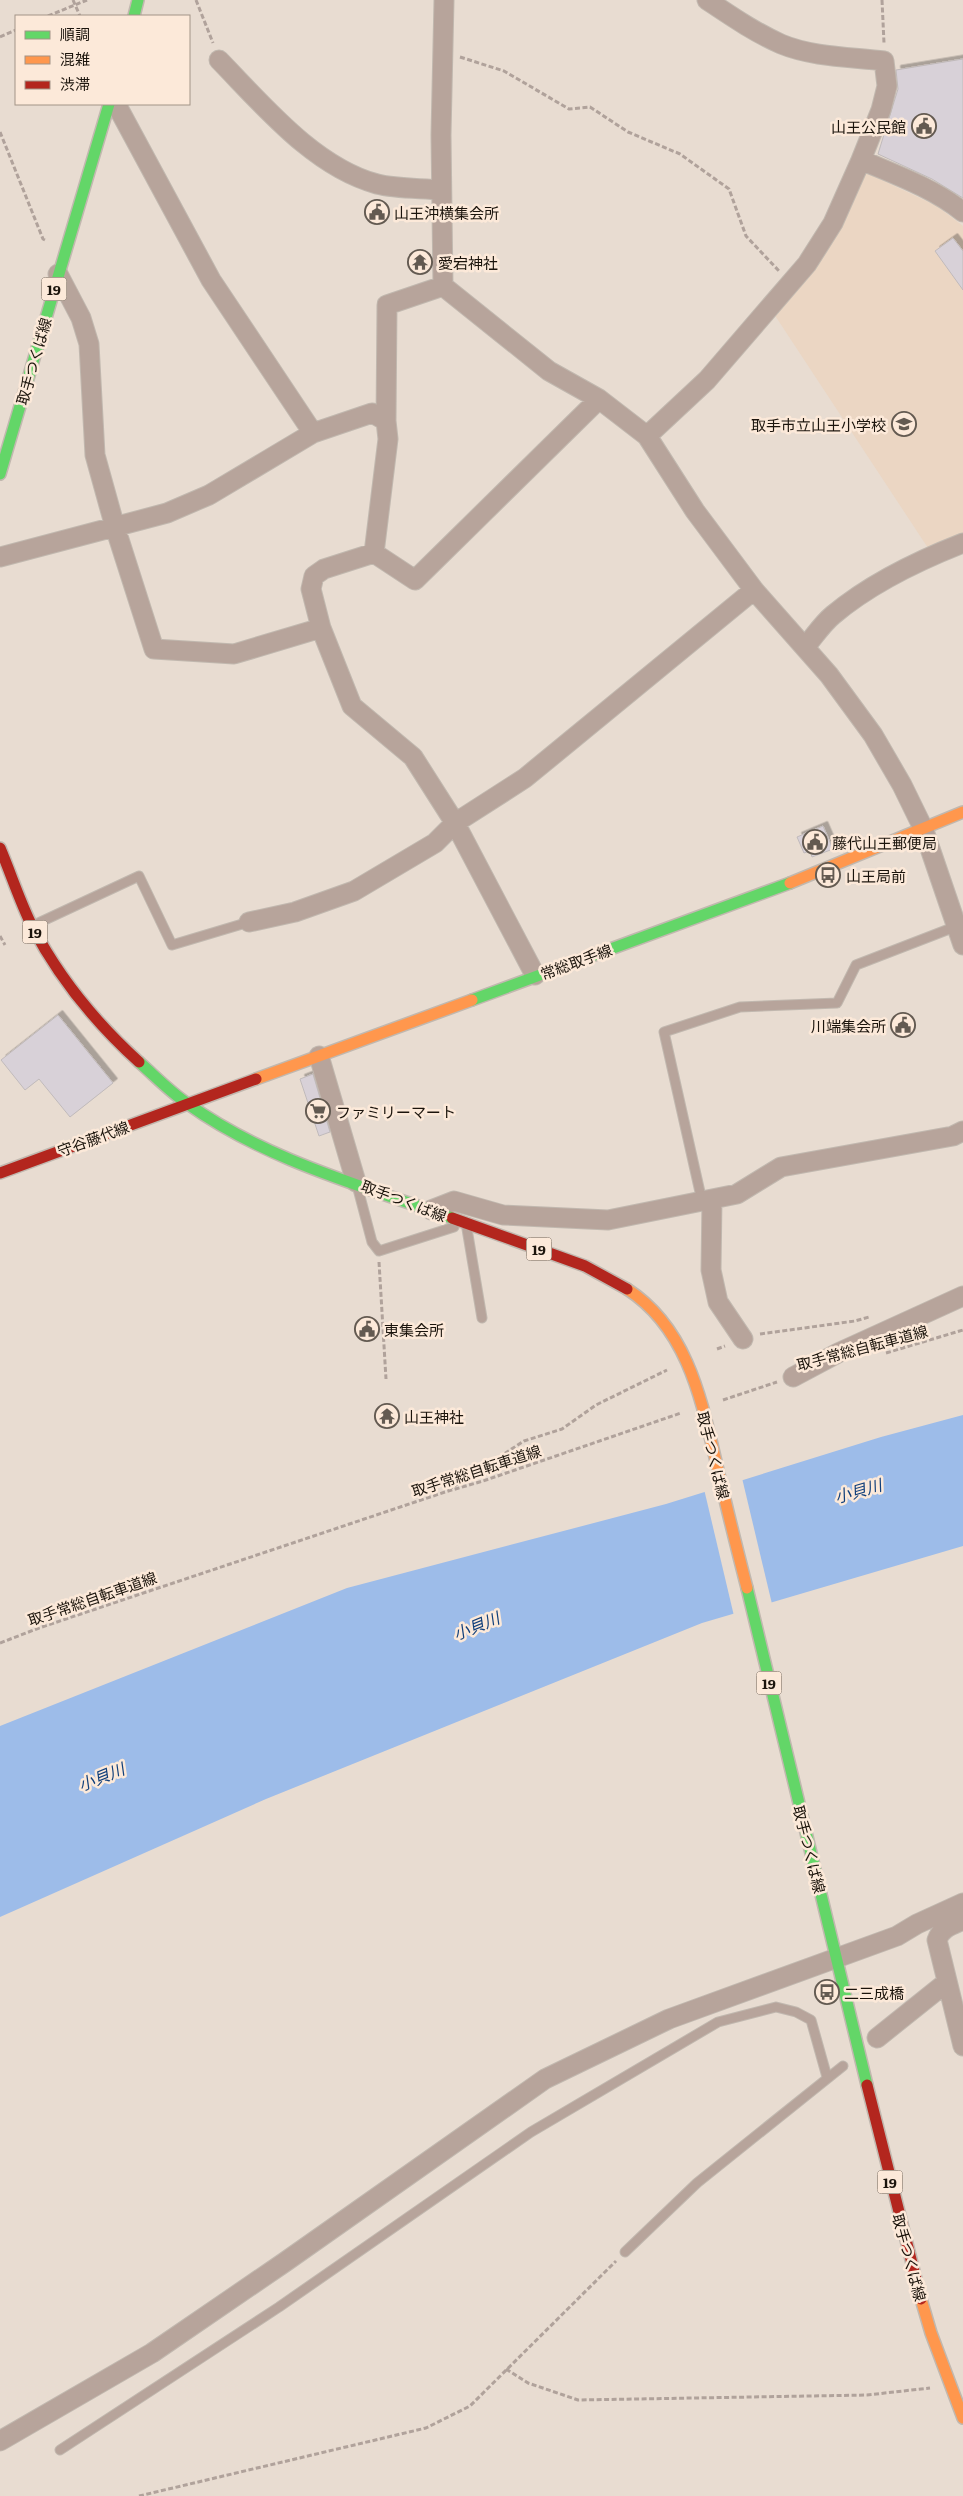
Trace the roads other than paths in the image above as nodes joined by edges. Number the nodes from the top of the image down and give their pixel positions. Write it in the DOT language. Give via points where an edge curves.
graph roads {
  1 [pos="138,0"];
  2 [pos="444,0"];
  3 [pos="707,0"];
  4 [pos="134,15"];
  5 [pos="220,60"];
  6 [pos="109,105"];
  7 [pos="117,105"];
  8 [pos="861,160"];
  9 [pos="441,190"];
  10 [pos="963,212"];
  11 [pos="58,274"];
  12 [pos="443,286"];
  13 [pos="599,399"];
  14 [pos="386,421"];
  15 [pos="313,433"];
  16 [pos="647,436"];
  17 [pos="0,474"];
  18 [pos="115,527"];
  19 [pos="963,543"];
  20 [pos="374,553"];
  21 [pos="0,557"];
  22 [pos="754,590"];
  23 [pos="321,628"];
  24 [pos="805,647"];
  25 [pos="963,812"];
  26 [pos="455,823"];
  27 [pos="923,828"];
  28 [pos="0,848"];
  29 [pos="249,922"];
  30 [pos="959,925"];
  31 [pos="32,926"];
  32 [pos="963,945"];
  33 [pos="535,975"];
  34 [pos="319,1056"];
  35 [pos="186,1104"];
  36 [pos="963,1132"];
  37 [pos="0,1173"];
  38 [pos="356,1182"];
  39 [pos="707,1200"];
  40 [pos="431,1210"];
  41 [pos="466,1223"];
  42 [pos="963,1296"];
  43 [pos="482,1318"];
  44 [pos="743,1339"];
  45 [pos="793,1377"];
  46 [pos="963,1903"];
  47 [pos="963,1920"];
  48 [pos="834,1949"];
  49 [pos="947,1982"];
  50 [pos="877,2038"];
  51 [pos="963,2046"];
  52 [pos="843,2066"];
  53 [pos="827,2078"];
  54 [pos="625,2252"];
  55 [pos="963,2418"];
  56 [pos="0,2441"];
  57 [pos="60,2450"];
  1 -- 4 [label="main road"];
  2 -- 9 [label="street"];
  3 -- 8 [label="street" via="756,32 783,44 811,52 884,61 887,86"];
  5 -- 9 [label="street" via="285,128 329,163 377,184"];
  6 -- 11 [label="main road, 取手つくば線 / 19"];
  7 -- 15 [label="street" via="211,280"];
  8 -- 10 [label="street" via="911,181"];
  8 -- 16 [label="street" via="833,223 807,264 707,380"];
  9 -- 12 [label="street"];
  11 -- 17 [label="main road, 取手つくば線 / 19"];
  11 -- 18 [label="street" via="82,318 89,344 95,455"];
  12 -- 13 [label="street" via="549,371"];
  12 -- 14 [label="street" via="387,305"];
  13 -- 16 [label="street"];
  13 -- 20 [label="street" via="415,580"];
  14 -- 15 [label="street" via="372,413"];
  14 -- 20 [label="street" via="388,438"];
  15 -- 18 [label="street" via="210,496 167,513"];
  16 -- 22 [label="street" via="695,512"];
  18 -- 21 [label="street"];
  18 -- 23 [label="street" via="154,649 234,654"];
  19 -- 24 [label="street" via="923,558 869,589 831,616"];
  20 -- 23 [label="street" via="324,569 314,576 311,589"];
  22 -- 24 [label="street"];
  22 -- 26 [label="street" via="525,778"];
  23 -- 26 [label="street" via="352,706 413,757"];
  24 -- 27 [label="street" via="872,735"];
  25 -- 27 [label="main road, 常総取手線"];
  26 -- 29 [label="street" via="435,843 354,891 295,912"];
  26 -- 33 [label="street"];
  27 -- 30 [label="street"];
  27 -- 33 [label="main road, 常総取手線" via="784,886"];
  28 -- 31 [label="main road, 取手つくば線 / 19"];
  29 -- 31 [label="lane" via="172,944 139,876"];
  30 -- 32 [label="street"];
  30 -- 39 [label="lane" via="856,965 837,1004 740,1007 664,1032"];
  31 -- 35 [label="main road, 取手つくば線 / 19" via="85,1008 133,1058"];
  33 -- 34 [label="main road, 常総取手線"];
  34 -- 35 [label="main road, 常総取手線"];
  34 -- 38 [label="street"];
  35 -- 37 [label="main road, 守谷藤代線"];
  35 -- 38 [label="main road, 取手つくば線 / 19" via="253,1142 295,1161"];
  36 -- 39 [label="street" via="781,1167 736,1194"];
  38 -- 40 [label="main road, 取手つくば線 / 19"];
  38 -- 41 [label="lane" via="372,1242 379,1251"];
  39 -- 40 [label="street" via="608,1220 503,1215 454,1200"];
  39 -- 44 [label="street" via="711,1270 718,1302"];
  40 -- 41 [label="main road, 取手つくば線 / 19"];
  41 -- 43 [label="lane"];
  41 -- 48 [label="main road, 取手つくば線 / 19" via="585,1266 635,1292 653,1308 682,1350 707,1424"];
  42 -- 45 [label="street"];
  46 -- 48 [label="street" via="897,1936"];
  47 -- 49 [label="street" via="947,1927 936,1940"];
  48 -- 55 [label="main road, 取手つくば線 / 19" via="906,2244 931,2333"];
  48 -- 56 [label="street" via="669,2019 545,2079 152,2354"];
  49 -- 50 [label="street"];
  49 -- 51 [label="street"];
  52 -- 53 [label="lane"];
  53 -- 54 [label="lane" via="697,2183"];
  53 -- 57 [label="lane" via="811,2020 796,2012 776,2007 718,2022 531,2132 279,2307"];
}
